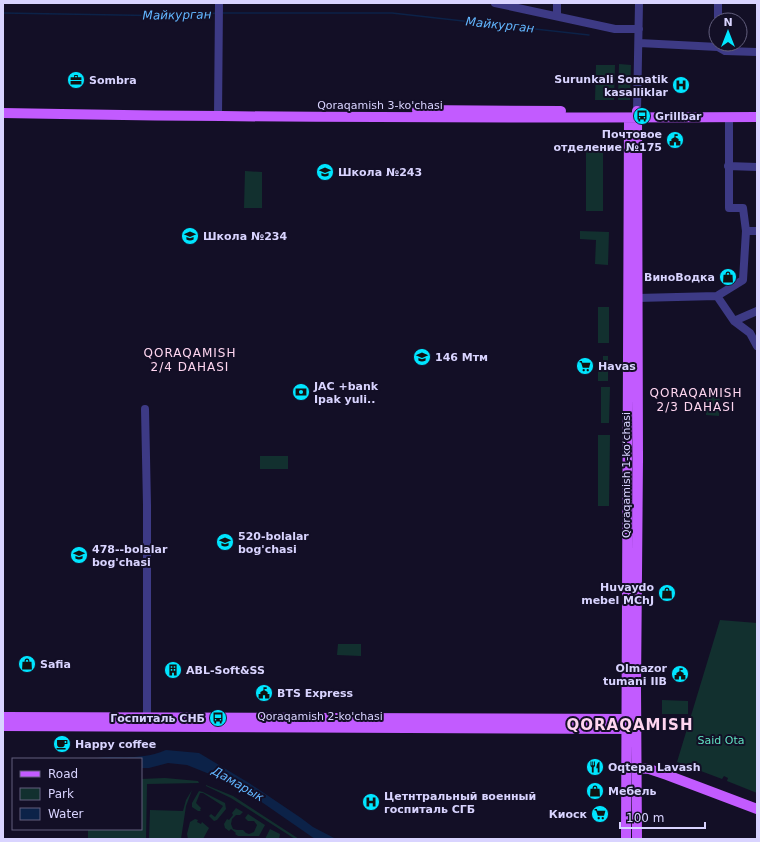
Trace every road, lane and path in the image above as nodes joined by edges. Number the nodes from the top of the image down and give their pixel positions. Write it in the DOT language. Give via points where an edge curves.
graph roads {
  1 [pos="218,3"];
  2 [pos="495,3"];
  3 [pos="558,3"];
  4 [pos="640,3"];
  5 [pos="557,16"];
  6 [pos="639,29"];
  7 [pos="639,43"];
  8 [pos="708,46"];
  9 [pos="3,107"];
  10 [pos="757,111"];
  11 [pos="3,113"];
  12 [pos="218,113"];
  13 [pos="634,116"];
  14 [pos="757,117"];
  15 [pos="729,118"];
  16 [pos="728,166"];
  17 [pos="757,167"];
  18 [pos="746,231"];
  19 [pos="757,231"];
  20 [pos="717,296"];
  21 [pos="637,298"];
  22 [pos="757,311"];
  23 [pos="734,321"];
  24 [pos="757,346"];
  25 [pos="145,409"];
  26 [pos="627,509"];
  27 [pos="638,509"];
  28 [pos="3,717"];
  29 [pos="147,718"];
  30 [pos="175,722"];
  31 [pos="631,724"];
  32 [pos="3,726"];
  33 [pos="637,768"];
  34 [pos="757,809"];
  35 [pos="626,839"];
  36 [pos="637,839"];
  1 -- 12 [label="street"];
  2 -- 5 [label="street"];
  3 -- 5 [label="street"];
  4 -- 6 [label="street"];
  5 -- 6 [label="street" via="615,29"];
  6 -- 7 [label="street"];
  7 -- 8 [label="street"];
  7 -- 13 [label="street"];
  9 -- 12 [label="main road, Qoraqamish 3-ko'chasi"];
  10 -- 13 [label="main road, Qoraqamish 3-ko'chasi"];
  11 -- 12 [label="main road, Qoraqamish 3-ko'chasi"];
  12 -- 13 [label="main road, Qoraqamish 3-ko'chasi"];
  13 -- 15 [label="main road, Qoraqamish 3-ko'chasi"];
  13 -- 21 [label="main road, Qoraqamish 1-koʻchasi"];
  13 -- 26 [label="main road, Qoraqamish 1-koʻchasi"];
  14 -- 15 [label="main road, Qoraqamish 3-ko'chasi"];
  15 -- 16 [label="street"];
  16 -- 17 [label="street"];
  16 -- 18 [label="street" via="729,208 743,208"];
  18 -- 19 [label="street"];
  18 -- 20 [label="street" via="743,280"];
  20 -- 21 [label="street"];
  20 -- 23 [label="street"];
  21 -- 27 [label="main road, Qoraqamish 1-koʻchasi"];
  22 -- 23 [label="street"];
  23 -- 24 [label="street" via="750,333"];
  25 -- 29 [label="street"];
  26 -- 27 [label="main road"];
  26 -- 31 [label="main road, Qoraqamish 1-koʻchasi"];
  27 -- 31 [label="main road, Qoraqamish 1-koʻchasi"];
  28 -- 29 [label="main road, Qoraqamish 2-ko'chasi"];
  29 -- 30 [label="main road, Qoraqamish 2-ko'chasi"];
  30 -- 31 [label="main road, Qoraqamish 2-ko'chasi"];
  30 -- 32 [label="main road, Qoraqamish 2-ko'chasi"];
  31 -- 33 [label="main road, Qoraqamish 1-koʻchasi"];
  31 -- 35 [label="main road"];
  33 -- 34 [label="main road" via="667,775"];
  33 -- 36 [label="main road, Qoraqamish 1-koʻchasi"];
}
